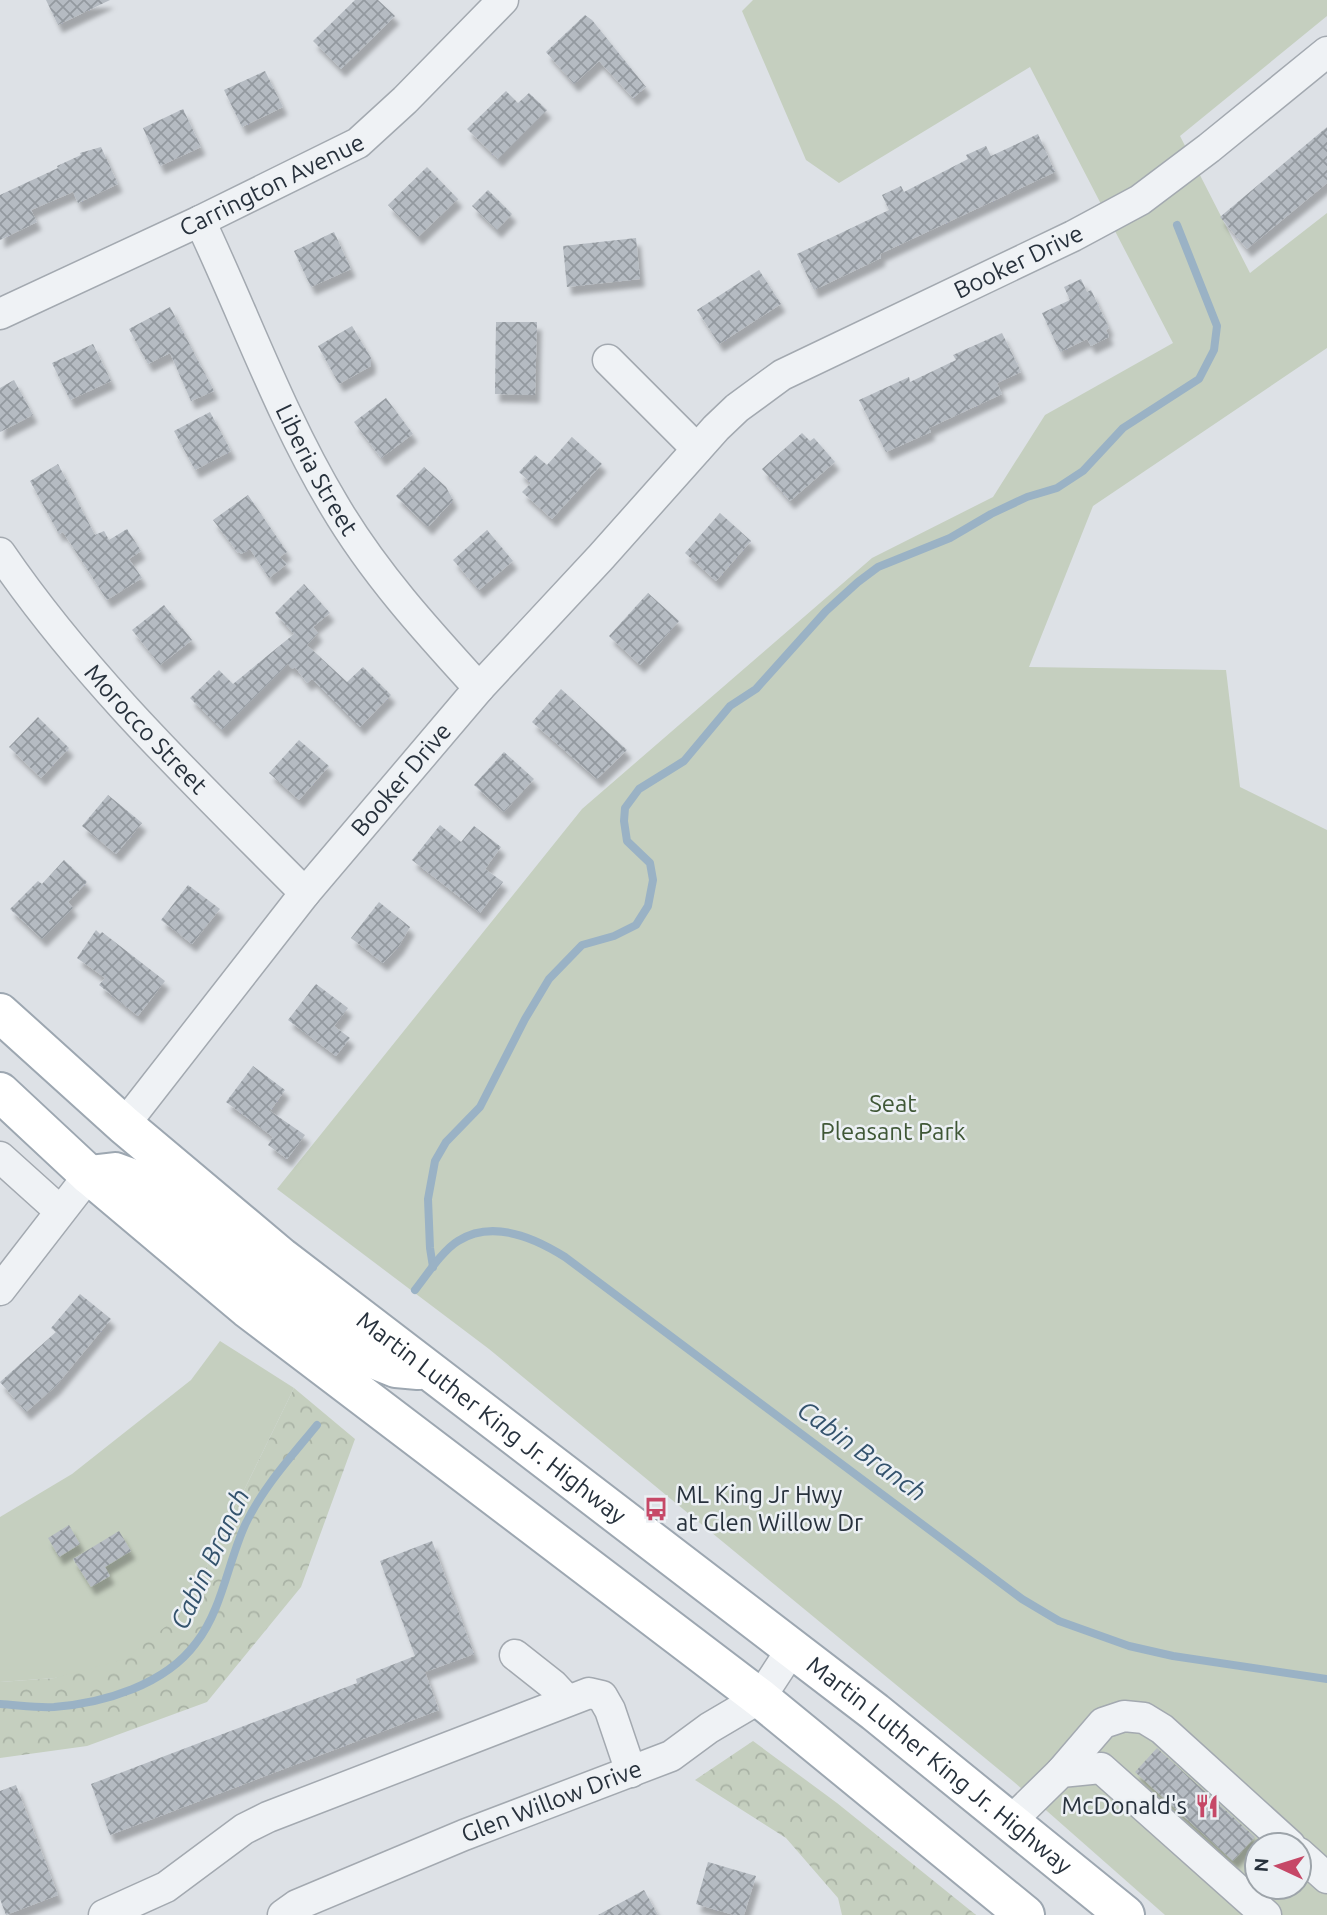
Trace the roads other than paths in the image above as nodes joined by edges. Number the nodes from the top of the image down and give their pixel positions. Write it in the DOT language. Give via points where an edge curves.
graph roads {
  1 [pos="503,0"];
  2 [pos="1327,52"];
  3 [pos="200,221"];
  4 [pos="0,314"];
  5 [pos="608,360"];
  6 [pos="697,449"];
  7 [pos="0,553"];
  8 [pos="479,688"];
  9 [pos="305,893"];
  10 [pos="0,1013"];
  11 [pos="0,1066"];
  12 [pos="0,1092"];
  13 [pos="124,1125"];
  14 [pos="0,1157"];
  15 [pos="89,1175"];
  16 [pos="60,1211"];
  17 [pos="0,1290"];
  18 [pos="432,1371"];
  19 [pos="792,1649"];
  20 [pos="515,1655"];
  21 [pos="760,1698"];
  22 [pos="567,1700"];
  23 [pos="631,1772"];
  24 [pos="1060,1772"];
  25 [pos="1011,1821"];
  26 [pos="1275,1831"];
  27 [pos="1313,1866"];
  28 [pos="1327,1878"];
  29 [pos="104,1915"];
  30 [pos="283,1915"];
  31 [pos="1025,1915"];
  32 [pos="1125,1915"];
  33 [pos="1266,1915"];
  1 -- 3 [label="street, Carrington Avenue" via="358,143"];
  2 -- 6 [label="street, Booker Drive" via="1140,201 782,375 737,408"];
  3 -- 4 [label="street, Carrington Avenue"];
  3 -- 8 [label="street, Liberia Street" via="279,402 333,504 384,580"];
  5 -- 6 [label="street"];
  6 -- 8 [label="street, Booker Drive"];
  7 -- 9 [label="street, Morocco Street" via="131,716"];
  8 -- 9 [label="street, Booker Drive"];
  9 -- 13 [label="street, Booker Drive"];
  10 -- 13 [label="main road, Martin Luther King Jr. Highway"];
  11 -- 13 [label="main road" via="83,1139 110,1137"];
  12 -- 15 [label="main road"];
  13 -- 18 [label="main road, Martin Luther King Jr. Highway" via="281,1256"];
  14 -- 16 [label="street"];
  15 -- 16 [label="street"];
  15 -- 18 [label="main road" via="115,1172 142,1182 351,1346 396,1368"];
  15 -- 21 [label="main road" via="247,1308"];
  16 -- 17 [label="street"];
  18 -- 19 [label="main road, Martin Luther King Jr. Highway"];
  19 -- 21 [label="street, Glen Willow Drive"];
  19 -- 25 [label="main road, Martin Luther King Jr. Highway"];
  20 -- 22 [label="street"];
  21 -- 23 [label="street, Glen Willow Drive" via="671,1756"];
  21 -- 31 [label="main road"];
  22 -- 23 [label="street" via="589,1693 602,1696"];
  22 -- 29 [label="street" via="268,1816 166,1888"];
  23 -- 30 [label="street, Glen Willow Drive" via="464,1835"];
  24 -- 25 [label="street"];
  24 -- 26 [label="street" via="1103,1723 1124,1716 1144,1718"];
  24 -- 33 [label="street" via="1101,1768"];
  25 -- 32 [label="main road, Martin Luther King Jr. Highway"];
  27 -- 28 [label="street"];
}
